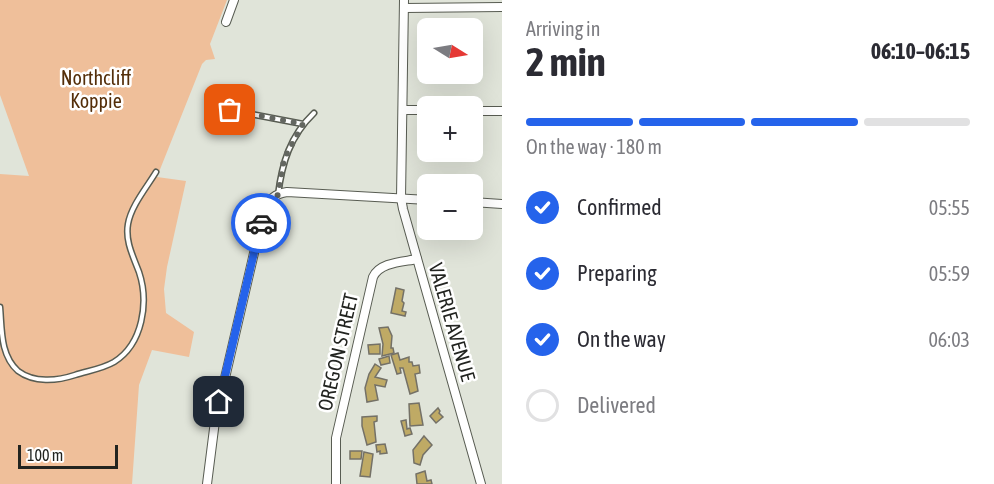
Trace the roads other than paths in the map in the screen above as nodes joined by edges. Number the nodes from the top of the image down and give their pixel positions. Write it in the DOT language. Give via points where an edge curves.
graph roads {
  1 [pos="234,0"];
  2 [pos="404,4"];
  3 [pos="502,7"];
  4 [pos="226,22"];
  5 [pos="230,110"];
  6 [pos="404,110"];
  7 [pos="417,110"];
  8 [pos="483,111"];
  9 [pos="502,111"];
  10 [pos="314,113"];
  11 [pos="303,124"];
  12 [pos="156,172"];
  13 [pos="278,195"];
  14 [pos="401,198"];
  15 [pos="417,199"];
  16 [pos="483,203"];
  17 [pos="502,204"];
  18 [pos="417,259"];
  19 [pos="0,307"];
  20 [pos="207,484"];
  21 [pos="336,484"];
  22 [pos="481,484"];
  1 -- 4 [label="street"];
  2 -- 3 [label="street"];
  2 -- 6 [label="street, VALERIE AVENUE"];
  5 -- 11 [label="lane"];
  6 -- 7 [label="street"];
  6 -- 14 [label="street, VALERIE AVENUE"];
  8 -- 9 [label="street"];
  10 -- 11 [label="lane"];
  11 -- 13 [label="lane" via="284,159"];
  12 -- 19 [label="lane" via="128,223 144,307 133,340 121,357 108,365 62,378 46,380 19,372 3,347"];
  13 -- 14 [label="street" via="287,192"];
  13 -- 20 [label="street" via="267,203 262,217 214,421"];
  14 -- 15 [label="street"];
  14 -- 18 [label="street, VALERIE AVENUE"];
  16 -- 17 [label="street"];
  18 -- 21 [label="street, OREGON STREET" via="382,266 373,277 336,438"];
  18 -- 22 [label="street, VALERIE AVENUE"];
}
